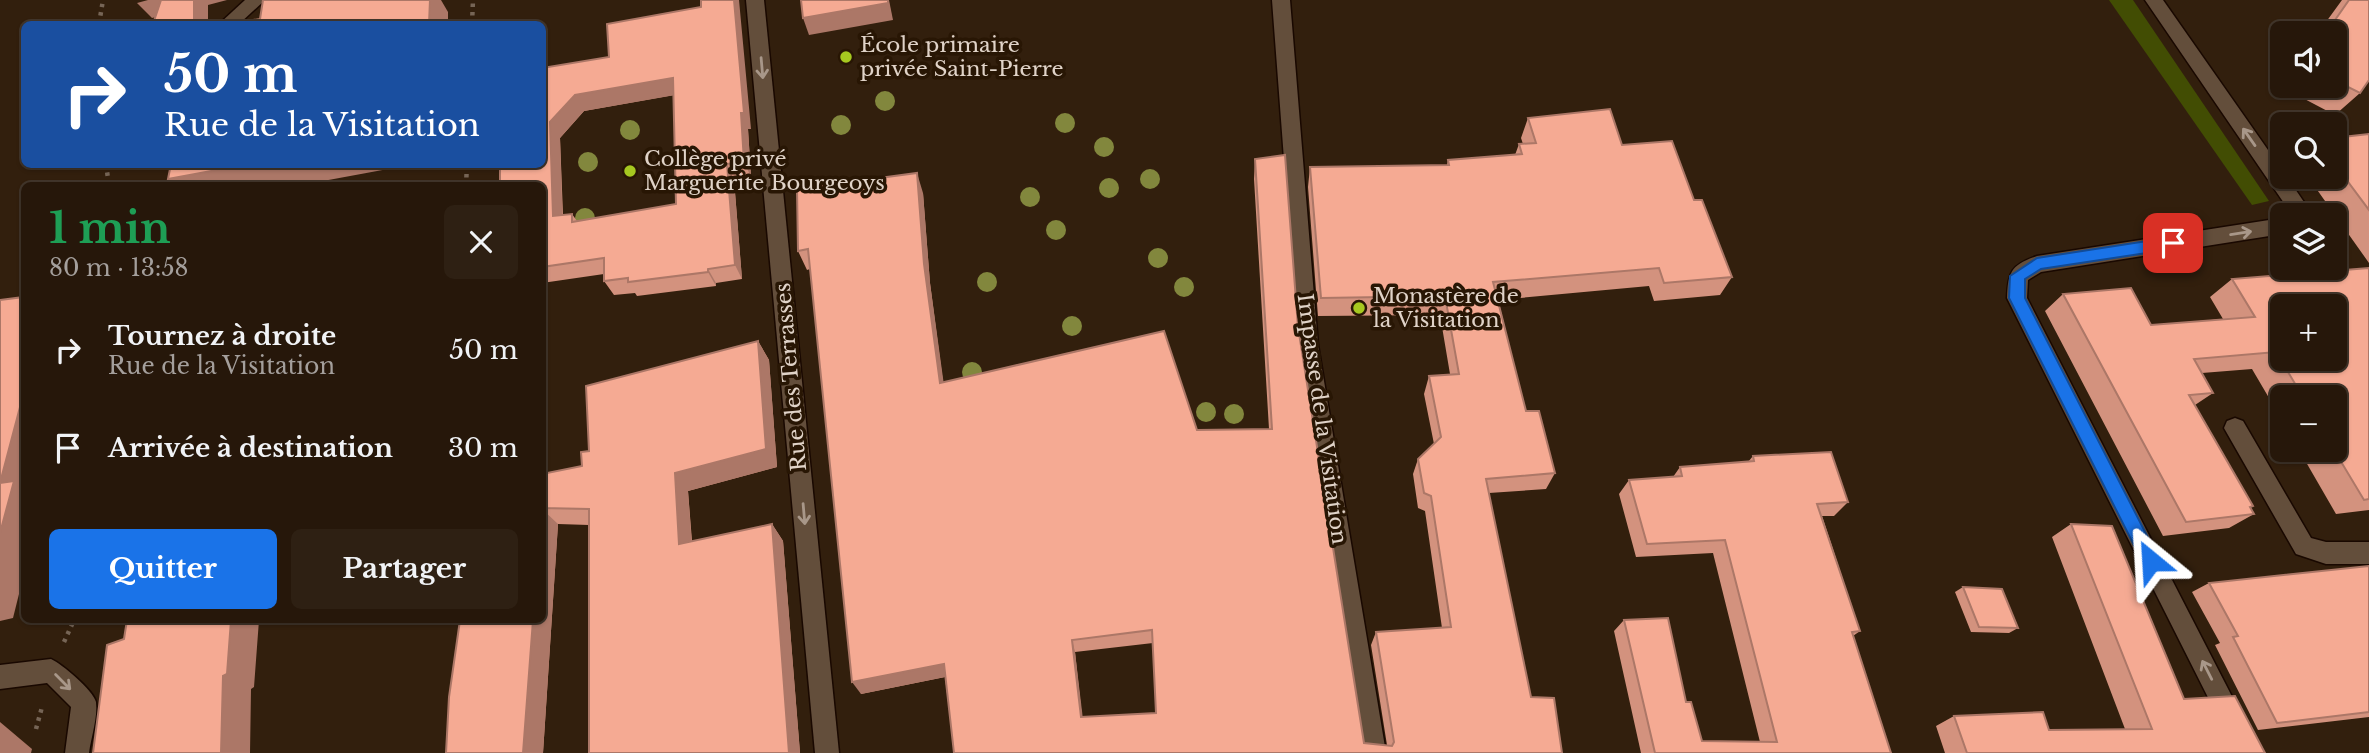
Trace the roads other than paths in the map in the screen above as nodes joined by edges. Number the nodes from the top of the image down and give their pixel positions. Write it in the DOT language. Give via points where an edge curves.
graph roads {
  1 [pos="256,0"];
  2 [pos="755,0"];
  3 [pos="1281,0"];
  4 [pos="2154,0"];
  5 [pos="232,21"];
  6 [pos="2295,203"];
  7 [pos="2270,228"];
  8 [pos="2235,428"];
  9 [pos="2369,553"];
  10 [pos="0,677"];
  11 [pos="77,753"];
  12 [pos="827,753"];
  13 [pos="1374,753"];
  14 [pos="2249,753"];
  1 -- 5 [label="street"];
  2 -- 12 [label="street, Rue des Terrasses, one-way"];
  3 -- 13 [label="street, Impasse de la Visitation" via="1308,345"];
  6 -- 4 [label="street, one-way"];
  14 -- 7 [label="street, one-way" via="2017,298 2018,276 2037,264"];
  8 -- 9 [label="street" via="2304,547 2326,553"];
  10 -- 11 [label="street, one-way" via="51,671 60,679 84,703"];
}
